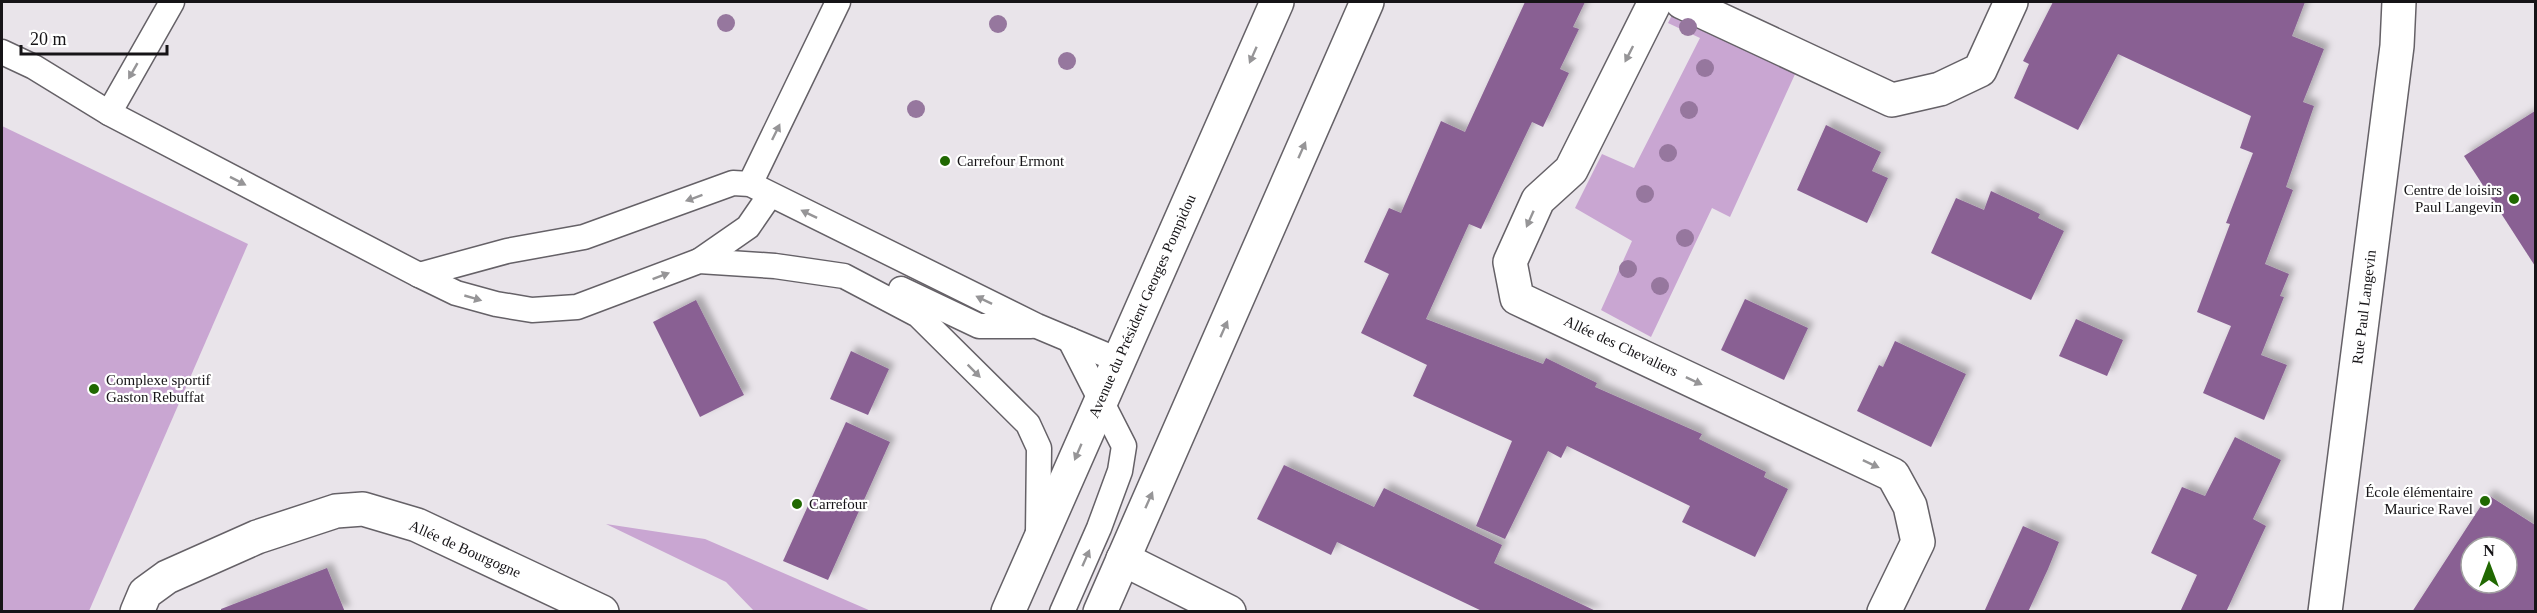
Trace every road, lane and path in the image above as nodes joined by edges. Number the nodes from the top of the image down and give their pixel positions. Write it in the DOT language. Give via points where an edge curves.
graph roads {
  1 [pos="172,2"];
  2 [pos="838,2"];
  3 [pos="1277,2"];
  4 [pos="1655,2"];
  5 [pos="1682,2"];
  6 [pos="2012,2"];
  7 [pos="2399,2"];
  8 [pos="1363,7"];
  9 [pos="2,52"];
  10 [pos="109,113"];
  11 [pos="760,189"];
  12 [pos="699,261"];
  13 [pos="419,275"];
  14 [pos="844,276"];
  15 [pos="1037,326"];
  16 [pos="1070,340"];
  17 [pos="1118,360"];
  18 [pos="1101,399"];
  19 [pos="1038,545"];
  20 [pos="1123,560"];
  21 [pos="137,612"];
  22 [pos="602,612"];
  23 [pos="1008,612"];
  24 [pos="1062,612"];
  25 [pos="1100,612"];
  26 [pos="1229,612"];
  27 [pos="1884,612"];
  28 [pos="2325,612"];
  1 -- 10 [label="lane, one-way"];
  11 -- 2 [label="lane, one-way"];
  3 -- 17 [label="street, Avenue du Président Georges Pompidou, one-way"];
  4 -- 27 [label="street, Allée des Chevaliers, one-way" via="1570,170 1538,200 1510,262 1517,298 1893,475 1911,506 1918,543"];
  5 -- 6 [label="street" via="1892,100 1940,89 1980,70"];
  7 -- 28 [label="street, Rue Paul Langevin" via="2397,46"];
  20 -- 8 [label="street, one-way"];
  9 -- 10 [label="lane"];
  10 -- 13 [label="lane, one-way"];
  11 -- 12 [label="lane" via="748,227"];
  11 -- 13 [label="lane, one-way" via="733,183 584,237 507,251"];
  15 -- 11 [label="lane, one-way"];
  13 -- 12 [label="lane, one-way" via="456,293 532,310 577,307"];
  12 -- 14 [label="lane"];
  14 -- 15 [label="lane" via="875,276 979,326"];
  14 -- 19 [label="lane, one-way" via="918,315 1028,424 1039,448"];
  15 -- 16 [label="lane"];
  16 -- 17 [label="lane"];
  16 -- 18 [label="lane"];
  17 -- 18 [label="street, Avenue du Président Georges Pompidou"];
  18 -- 19 [label="street, Avenue du Président Georges Pompidou, one-way"];
  24 -- 18 [label="lane, one-way" via="1120,471 1124,446"];
  19 -- 23 [label="street, Avenue du Président Georges Pompidou"];
  20 -- 25 [label="street"];
  20 -- 26 [label="street"];
  21 -- 22 [label="street, Allée de Bourgogne" via="145,593 167,577 257,537 336,511 363,509 417,525"];
}
